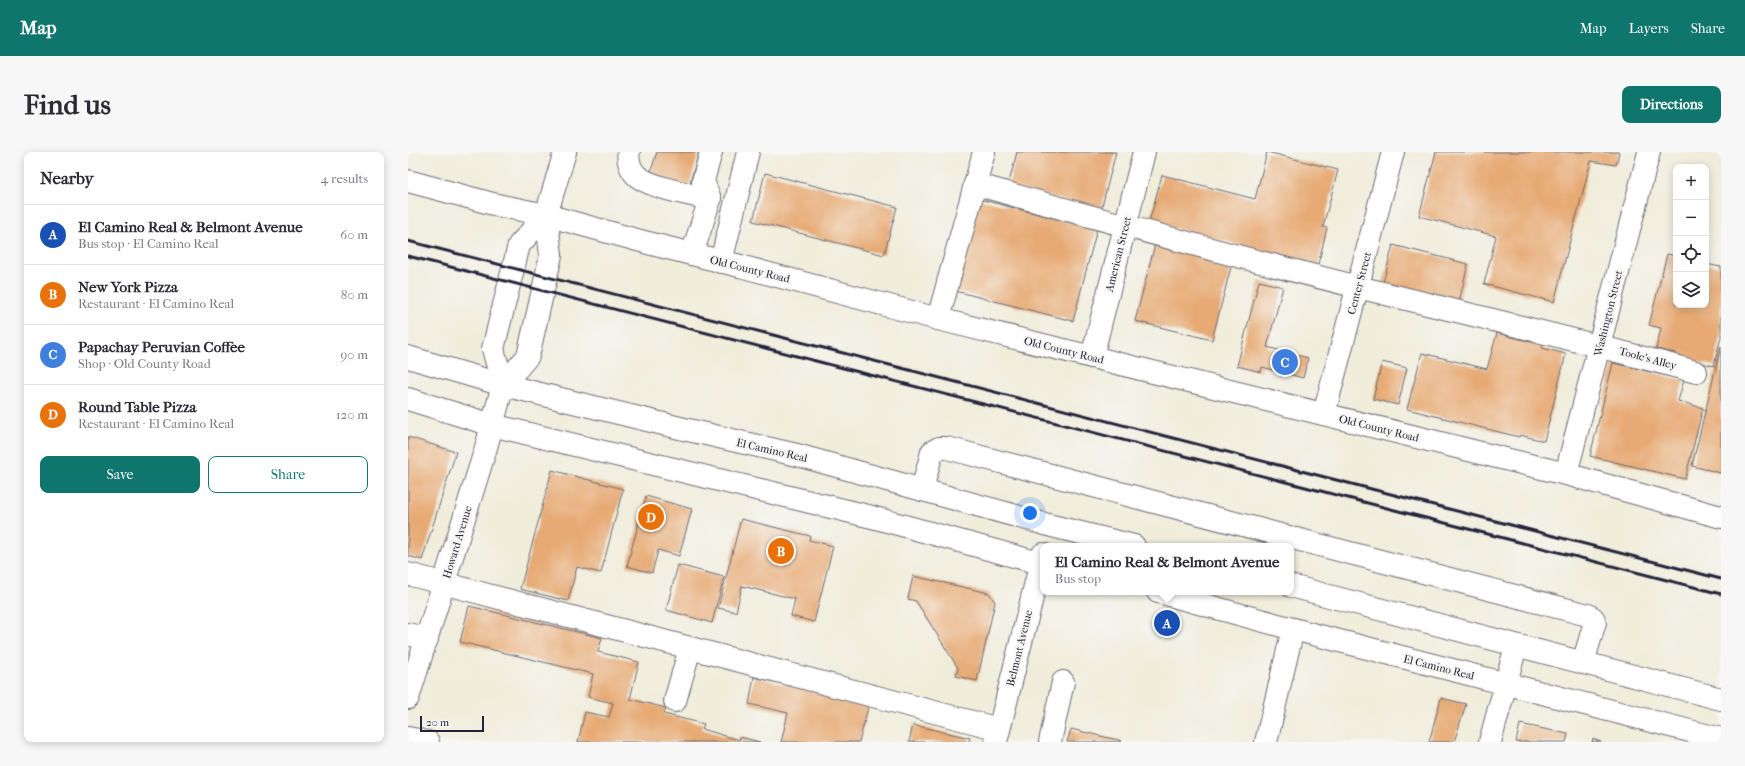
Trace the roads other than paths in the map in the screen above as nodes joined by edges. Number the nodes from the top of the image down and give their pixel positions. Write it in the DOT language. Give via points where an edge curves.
graph roads {
  1 [pos="565,152"];
  2 [pos="629,152"];
  3 [pos="711,152"];
  4 [pos="748,152"];
  5 [pos="984,152"];
  6 [pos="1144,152"];
  7 [pos="1393,152"];
  8 [pos="1649,152"];
  9 [pos="408,181"];
  10 [pos="975,184"];
  11 [pos="710,199"];
  12 [pos="546,214"];
  13 [pos="1125,227"];
  14 [pos="692,254"];
  15 [pos="730,264"];
  16 [pos="1358,286"];
  17 [pos="938,319"];
  18 [pos="1600,345"];
  19 [pos="408,357"];
  20 [pos="1092,357"];
  21 [pos="1696,372"];
  22 [pos="503,384"];
  23 [pos="408,399"];
  24 [pos="1324,414"];
  25 [pos="492,424"];
  26 [pos="1566,474"];
  27 [pos="922,490"];
  28 [pos="1721,517"];
  29 [pos="1040,544"];
  30 [pos="1040,550"];
  31 [pos="1040,570"];
  32 [pos="408,574"];
  33 [pos="444,582"];
  34 [pos="1294,587"];
  35 [pos="1169,595"];
  36 [pos="1293,629"];
  37 [pos="418,636"];
  38 [pos="1516,646"];
  39 [pos="690,648"];
  40 [pos="1583,663"];
  41 [pos="1063,682"];
  42 [pos="1506,684"];
  43 [pos="408,698"];
  44 [pos="1721,699"];
  45 [pos="675,701"];
  46 [pos="997,736"];
  47 [pos="408,738"];
  48 [pos="1267,738"];
  49 [pos="1721,740"];
  50 [pos="428,742"];
  51 [pos="1050,742"];
  52 [pos="1490,742"];
  1 -- 12 [label="street, Howard Avenue"];
  2 -- 11 [label="street" via="628,159 636,175 651,183"];
  3 -- 11 [label="street" via="703,181"];
  4 -- 15 [label="street"];
  5 -- 10 [label="street"];
  6 -- 13 [label="street, American Street"];
  7 -- 16 [label="street, Center Street"];
  8 -- 18 [label="street, Washington Street"];
  9 -- 12 [label="street, Old County Road" via="498,205"];
  10 -- 13 [label="street, Toole's Alley"];
  10 -- 17 [label="street"];
  11 -- 14 [label="street"];
  12 -- 14 [label="street, Old County Road"];
  12 -- 22 [label="street, Howard Avenue" via="551,255 528,356"];
  12 -- 22 [label="street, Howard Avenue" via="519,245 493,349"];
  13 -- 16 [label="street, Toole's Alley"];
  13 -- 20 [label="street, American Street"];
  14 -- 15 [label="street, Old County Road"];
  15 -- 17 [label="street, Old County Road"];
  16 -- 18 [label="street, Toole's Alley"];
  16 -- 24 [label="street, Center Street"];
  17 -- 20 [label="street, Old County Road"];
  18 -- 21 [label="street, Toole's Alley"];
  18 -- 26 [label="street, Washington Street"];
  19 -- 22 [label="street, El Camino Real"];
  20 -- 24 [label="street, Old County Road"];
  22 -- 25 [label="street, Howard Avenue"];
  22 -- 27 [label="street, El Camino Real" via="684,430 797,455"];
  23 -- 25 [label="street, El Camino Real"];
  24 -- 26 [label="street, Old County Road"];
  25 -- 30 [label="street, El Camino Real" via="872,517"];
  25 -- 33 [label="street, Howard Avenue"];
  26 -- 28 [label="street, Old County Road"];
  27 -- 29 [label="street, El Camino Real" via="1019,516"];
  27 -- 40 [label="street" via="932,452 939,448 947,448 1558,606 1588,615 1595,622"];
  31 -- 46 [label="street, Belmont Avenue"];
  32 -- 33 [label="street"];
  33 -- 37 [label="street, Howard Avenue"];
  33 -- 39 [label="street"];
  34 -- 38 [label="street"];
  35 -- 36 [label="street, El Camino Real"];
  36 -- 42 [label="street, El Camino Real"];
  36 -- 48 [label="street"];
  37 -- 43 [label="street, Howard Avenue"];
  38 -- 40 [label="street"];
  38 -- 42 [label="street"];
  39 -- 45 [label="street"];
  39 -- 46 [label="street"];
  40 -- 44 [label="street"];
  41 -- 51 [label="street"];
  42 -- 49 [label="street, El Camino Real"];
  42 -- 52 [label="street"];
  47 -- 50 [label="street"];
}
